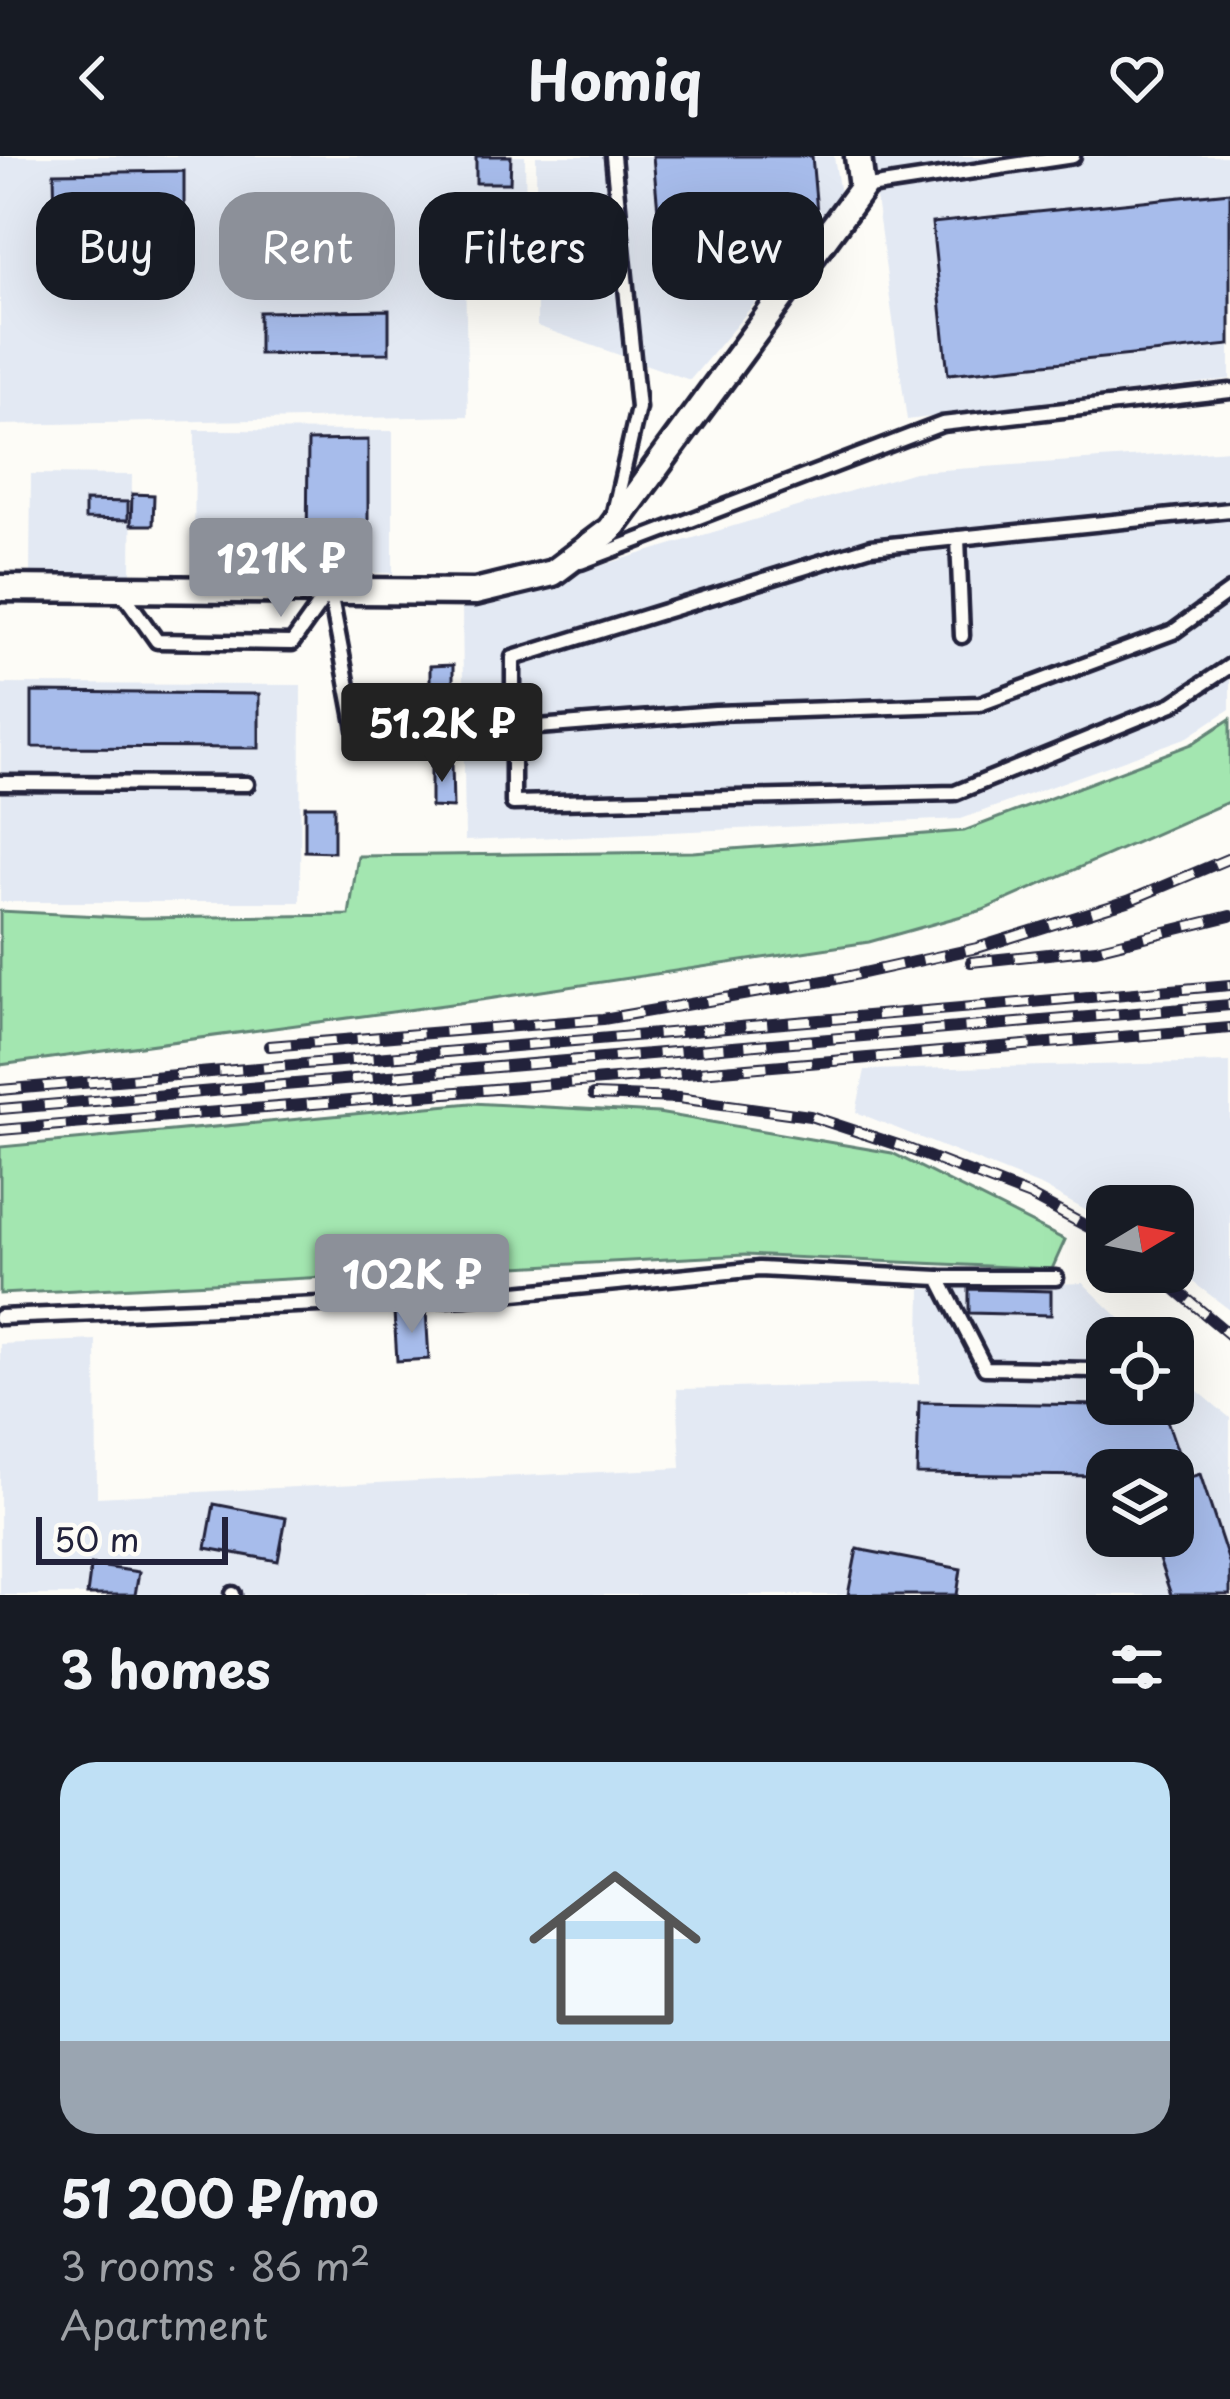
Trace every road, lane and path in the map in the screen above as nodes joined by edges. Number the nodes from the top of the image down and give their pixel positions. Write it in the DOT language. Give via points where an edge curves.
graph roads {
  1 [pos="613,156"];
  2 [pos="858,156"];
  3 [pos="1073,156"];
  4 [pos="862,188"];
  5 [pos="1230,392"];
  6 [pos="1230,510"];
  7 [pos="610,530"];
  8 [pos="958,538"];
  9 [pos="553,573"];
  10 [pos="0,588"];
  11 [pos="120,589"];
  12 [pos="330,590"];
  13 [pos="1230,591"];
  14 [pos="962,636"];
  15 [pos="1230,666"];
  16 [pos="514,728"];
  17 [pos="0,782"];
  18 [pos="247,784"];
  19 [pos="939,1278"];
  20 [pos="1056,1279"];
  21 [pos="0,1317"];
  22 [pos="1086,1370"];
  1 -- 7 [label="lane" via="638,408"];
  2 -- 4 [label="street"];
  3 -- 4 [label="lane"];
  4 -- 7 [label="street"];
  5 -- 9 [label="lane" via="942,424"];
  6 -- 8 [label="lane"];
  7 -- 9 [label="street"];
  8 -- 14 [label="lane"];
  8 -- 16 [label="lane" via="871,548 513,658"];
  9 -- 12 [label="street" via="475,592"];
  10 -- 11 [label="street"];
  11 -- 12 [label="street"];
  11 -- 12 [label="lane" via="157,640 292,643"];
  12 -- 16 [label="lane" via="357,734"];
  13 -- 16 [label="lane" via="1173,632 980,704"];
  15 -- 16 [label="lane" via="1173,704 955,794 513,803"];
  17 -- 18 [label="lane"];
  19 -- 20 [label="lane"];
  19 -- 21 [label="lane" via="759,1269 465,1298"];
  19 -- 22 [label="lane" via="985,1368"];
}
